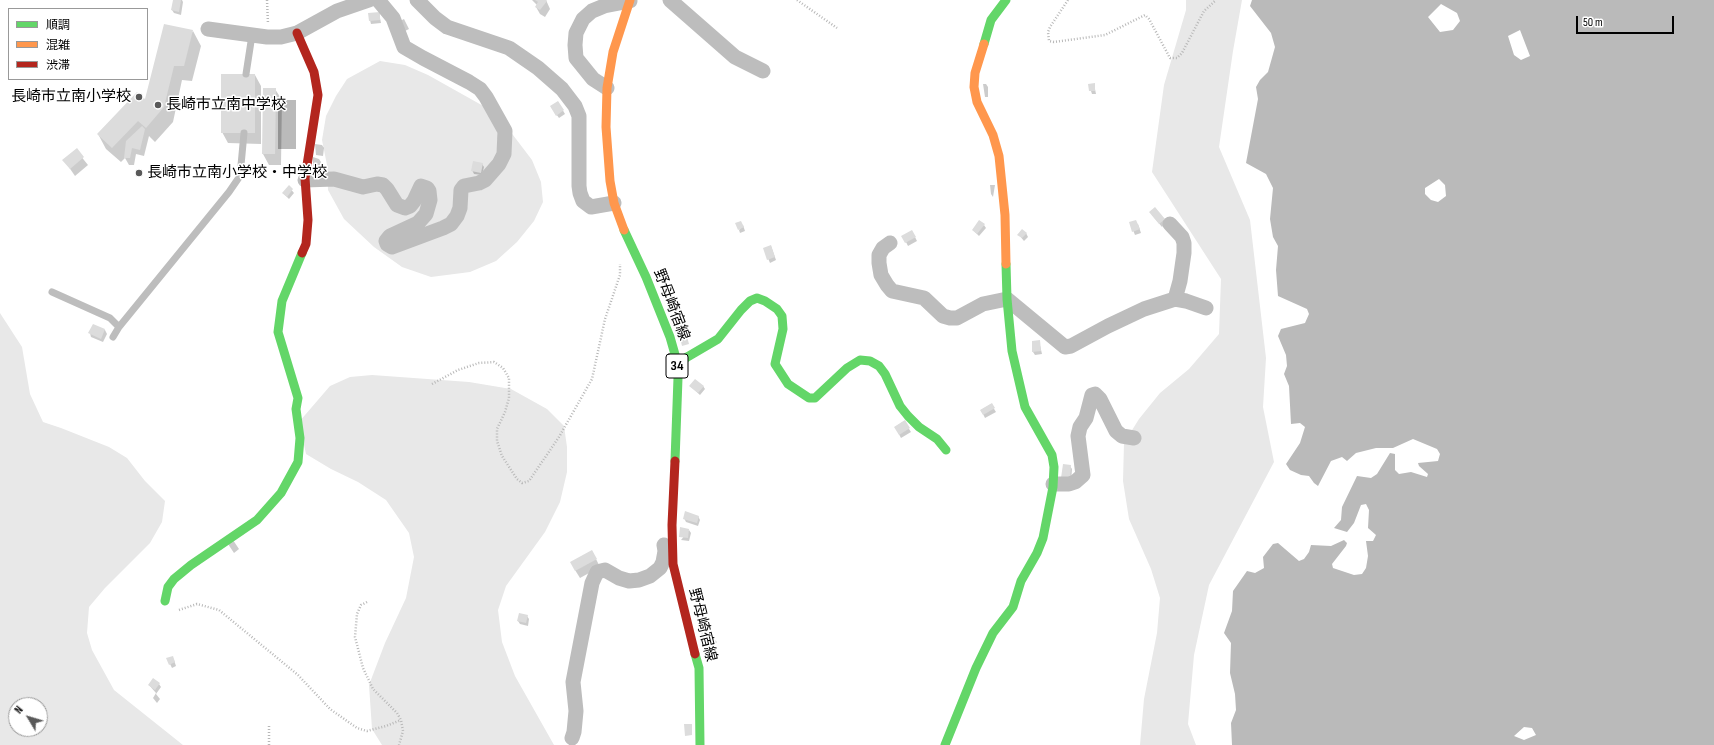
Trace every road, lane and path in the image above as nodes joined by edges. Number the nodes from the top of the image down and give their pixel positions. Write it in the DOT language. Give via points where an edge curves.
graph roads {
  1 [pos="267,0"];
  2 [pos="369,0"];
  3 [pos="378,0"];
  4 [pos="417,0"];
  5 [pos="630,0"];
  6 [pos="670,0"];
  7 [pos="797,0"];
  8 [pos="1006,0"];
  9 [pos="1068,0"];
  10 [pos="1216,0"];
  11 [pos="837,28"];
  12 [pos="208,29"];
  13 [pos="297,33"];
  14 [pos="259,36"];
  15 [pos="763,71"];
  16 [pos="246,74"];
  17 [pos="607,88"];
  18 [pos="244,133"];
  19 [pos="305,180"];
  20 [pos="614,203"];
  21 [pos="1170,224"];
  22 [pos="890,243"];
  23 [pos="617,257"];
  24 [pos="52,292"];
  25 [pos="1007,299"];
  26 [pos="1175,299"];
  27 [pos="1206,308"];
  28 [pos="119,327"];
  29 [pos="113,337"];
  30 [pos="677,363"];
  31 [pos="432,384"];
  32 [pos="1134,438"];
  33 [pos="946,450"];
  34 [pos="1053,484"];
  35 [pos="672,531"];
  36 [pos="165,602"];
  37 [pos="367,602"];
  38 [pos="401,720"];
  39 [pos="270,724"];
  40 [pos="572,738"];
  41 [pos="269,745"];
  42 [pos="399,745"];
  43 [pos="700,745"];
  44 [pos="945,745"];
  1 -- 14 [label="path" via="268,24"];
  2 -- 13 [label="street" via="337,11"];
  3 -- 19 [label="street" via="393,18 404,47 480,89 505,131 504,154 485,180 479,184 464,186 461,190 460,208 451,224 392,247 386,241 390,236 418,223 426,214 430,200 427,188 421,186 413,203 405,208 397,205 383,185 363,187 334,179"];
  4 -- 20 [label="street" via="447,27 509,48 557,84 575,106 579,116 579,186 583,201 591,207"];
  5 -- 17 [label="street, 野母崎宿線 / 34" via="613,52"];
  5 -- 17 [label="street" via="592,11 583,19 576,33 576,58 593,79"];
  6 -- 15 [label="street" via="735,56"];
  7 -- 11 [label="path"];
  8 -- 25 [label="street" via="991,20 975,73 974,87 977,102 993,135 999,156 1005,215"];
  9 -- 10 [label="path" via="1048,32 1048,41 1105,35 1145,15 1170,58 1176,58 1182,53 1204,11"];
  12 -- 14 [label="street"];
  13 -- 14 [label="street" via="281,37"];
  13 -- 19 [label="street" via="314,72 318,95"];
  14 -- 16 [label="lane"];
  17 -- 20 [label="street, 野母崎宿線 / 34" via="606,141"];
  18 -- 28 [label="lane" via="240,176"];
  19 -- 36 [label="street" via="308,220 306,244 282,301 278,332 298,398 298,462 281,493 256,520 174,579 168,587"];
  20 -- 30 [label="street, 野母崎宿線 / 34" via="667,330"];
  21 -- 26 [label="street" via="1184,243 1180,281"];
  22 -- 25 [label="street" via="879,255 881,275 887,286 892,291 924,298 943,316 957,318 983,304"];
  23 -- 31 [label="path" via="620,275 605,319 592,379 559,437 529,481 522,483 517,479 502,456 497,441 497,429 509,398 509,378 503,368 494,362 479,363 458,370"];
  24 -- 28 [label="lane" via="110,318"];
  25 -- 26 [label="street" via="1065,347 1144,309"];
  25 -- 34 [label="street" via="1012,351 1025,407 1052,455"];
  26 -- 27 [label="street"];
  28 -- 29 [label="lane"];
  30 -- 33 [label="street" via="718,339 741,310 757,298 777,309 782,316 783,329 775,364 788,384 809,398 815,398 847,368 860,360 870,361 879,366 885,374 900,406 908,416 937,439"];
  30 -- 35 [label="street, 野母崎宿線 / 34"];
  32 -- 34 [label="street" via="1122,436 1116,430 1100,400 1095,394 1092,395 1078,436 1083,475 1075,482"];
  34 -- 44 [label="street" via="1043,538 1037,553 1021,581 1013,607 993,633 976,668"];
  35 -- 40 [label="street" via="665,534 663,562 650,576 629,581 604,570 597,572 592,583 573,682 576,711"];
  35 -- 43 [label="street, 野母崎宿線 / 34" via="673,564 699,668"];
  36 -- 38 [label="path" via="172,612 196,604 220,610 298,675 330,709 357,728 367,731"];
  37 -- 38 [label="path" via="361,605 357,614 355,637 363,668 372,689 397,712"];
  38 -- 42 [label="path" via="403,731"];
  39 -- 41 [label="path"];
}
